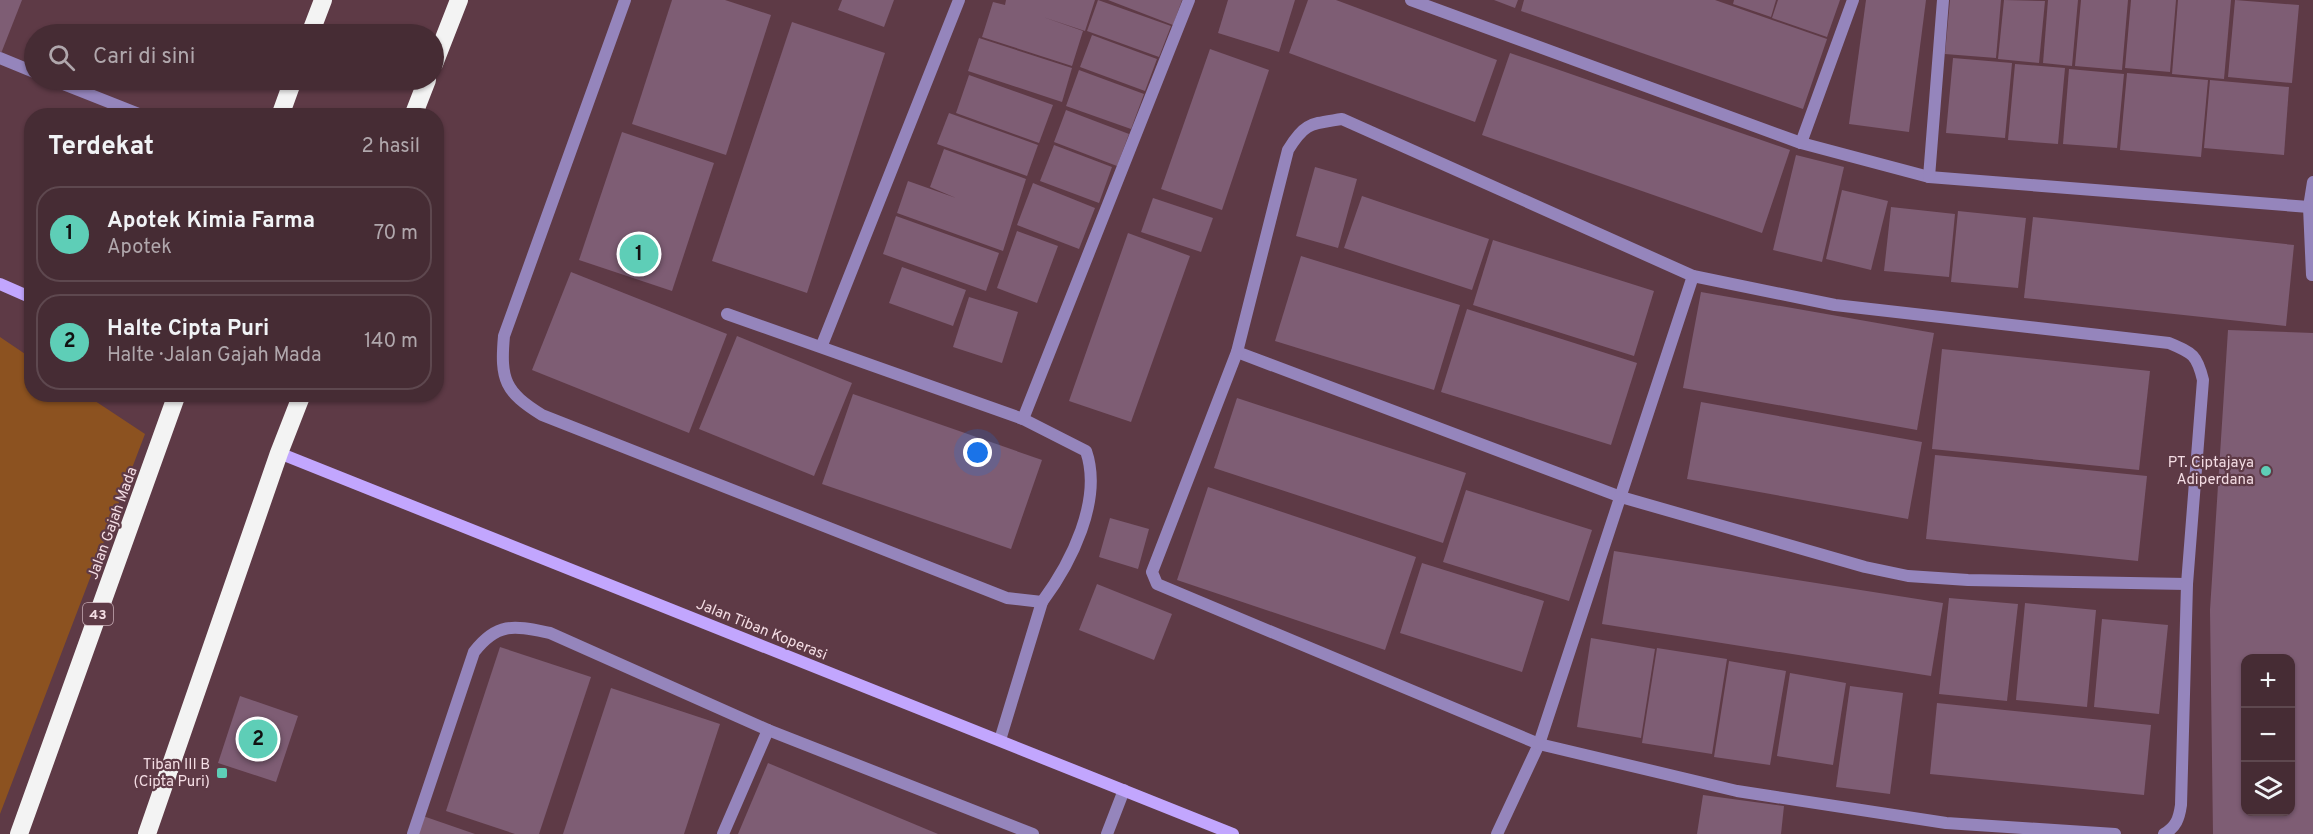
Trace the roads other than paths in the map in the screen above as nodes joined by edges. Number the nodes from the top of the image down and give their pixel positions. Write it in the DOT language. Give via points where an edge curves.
graph roads {
  1 [pos="322,0"];
  2 [pos="459,0"];
  3 [pos="625,0"];
  4 [pos="959,0"];
  5 [pos="1189,0"];
  6 [pos="1411,0"];
  7 [pos="1853,0"];
  8 [pos="1943,0"];
  9 [pos="314,24"];
  10 [pos="444,38"];
  11 [pos="0,58"];
  12 [pos="24,68"];
  13 [pos="78,90"];
  14 [pos="289,90"];
  15 [pos="423,90"];
  16 [pos="124,108"];
  17 [pos="283,108"];
  18 [pos="416,108"];
  19 [pos="1801,143"];
  20 [pos="1929,177"];
  21 [pos="2313,182"];
  22 [pos="2309,207"];
  23 [pos="2312,275"];
  24 [pos="1693,276"];
  25 [pos="0,284"];
  26 [pos="24,294"];
  27 [pos="727,314"];
  28 [pos="822,345"];
  29 [pos="1237,352"];
  30 [pos="174,402"];
  31 [pos="299,402"];
  32 [pos="1023,419"];
  33 [pos="279,453"];
  34 [pos="1621,497"];
  35 [pos="2187,584"];
  36 [pos="1042,602"];
  37 [pos="768,730"];
  38 [pos="1000,740"];
  39 [pos="1539,744"];
  40 [pos="1124,790"];
  41 [pos="19,834"];
  42 [pos="147,834"];
  43 [pos="412,834"];
  44 [pos="723,834"];
  45 [pos="1033,834"];
  46 [pos="1107,834"];
  47 [pos="1233,834"];
  48 [pos="1497,834"];
  49 [pos="2115,834"];
  50 [pos="2164,834"];
  1 -- 9 [label="highway"];
  2 -- 10 [label="highway"];
  3 -- 36 [label="street" via="504,336 502,364 507,386 521,402 542,415 1007,598"];
  4 -- 28 [label="street"];
  5 -- 32 [label="street"];
  6 -- 19 [label="street"];
  7 -- 19 [label="street"];
  8 -- 20 [label="street"];
  11 -- 12 [label="street"];
  13 -- 16 [label="street"];
  14 -- 17 [label="highway"];
  15 -- 18 [label="highway"];
  19 -- 20 [label="street"];
  20 -- 22 [label="street"];
  21 -- 22 [label="street"];
  22 -- 23 [label="street"];
  24 -- 29 [label="street" via="1342,119 1318,123 1301,129 1288,150"];
  24 -- 34 [label="street"];
  24 -- 35 [label="street" via="1835,305 2169,344 2187,351 2198,360 2203,380"];
  25 -- 26 [label="street"];
  27 -- 28 [label="street"];
  28 -- 32 [label="street"];
  29 -- 34 [label="street"];
  29 -- 39 [label="street" via="1152,572 1157,584"];
  30 -- 41 [label="highway, Jalan Gajah Mada / 43"];
  31 -- 33 [label="highway"];
  32 -- 36 [label="street" via="1086,451 1090,464 1092,488 1079,533 1057,581"];
  33 -- 38 [label="street, Jalan Tiban Koperasi"];
  33 -- 42 [label="highway"];
  34 -- 35 [label="street" via="1908,576"];
  34 -- 39 [label="street"];
  35 -- 50 [label="street" via="2181,805 2173,829"];
  36 -- 38 [label="street"];
  37 -- 43 [label="street" via="550,633 521,627 498,629 474,652"];
  37 -- 44 [label="street"];
  37 -- 45 [label="street"];
  38 -- 40 [label="street, Jalan Tiban Koperasi"];
  39 -- 48 [label="street"];
  39 -- 49 [label="street" via="1737,791 1947,823"];
  40 -- 46 [label="street"];
  40 -- 47 [label="street, Jalan Tiban Koperasi"];
}
